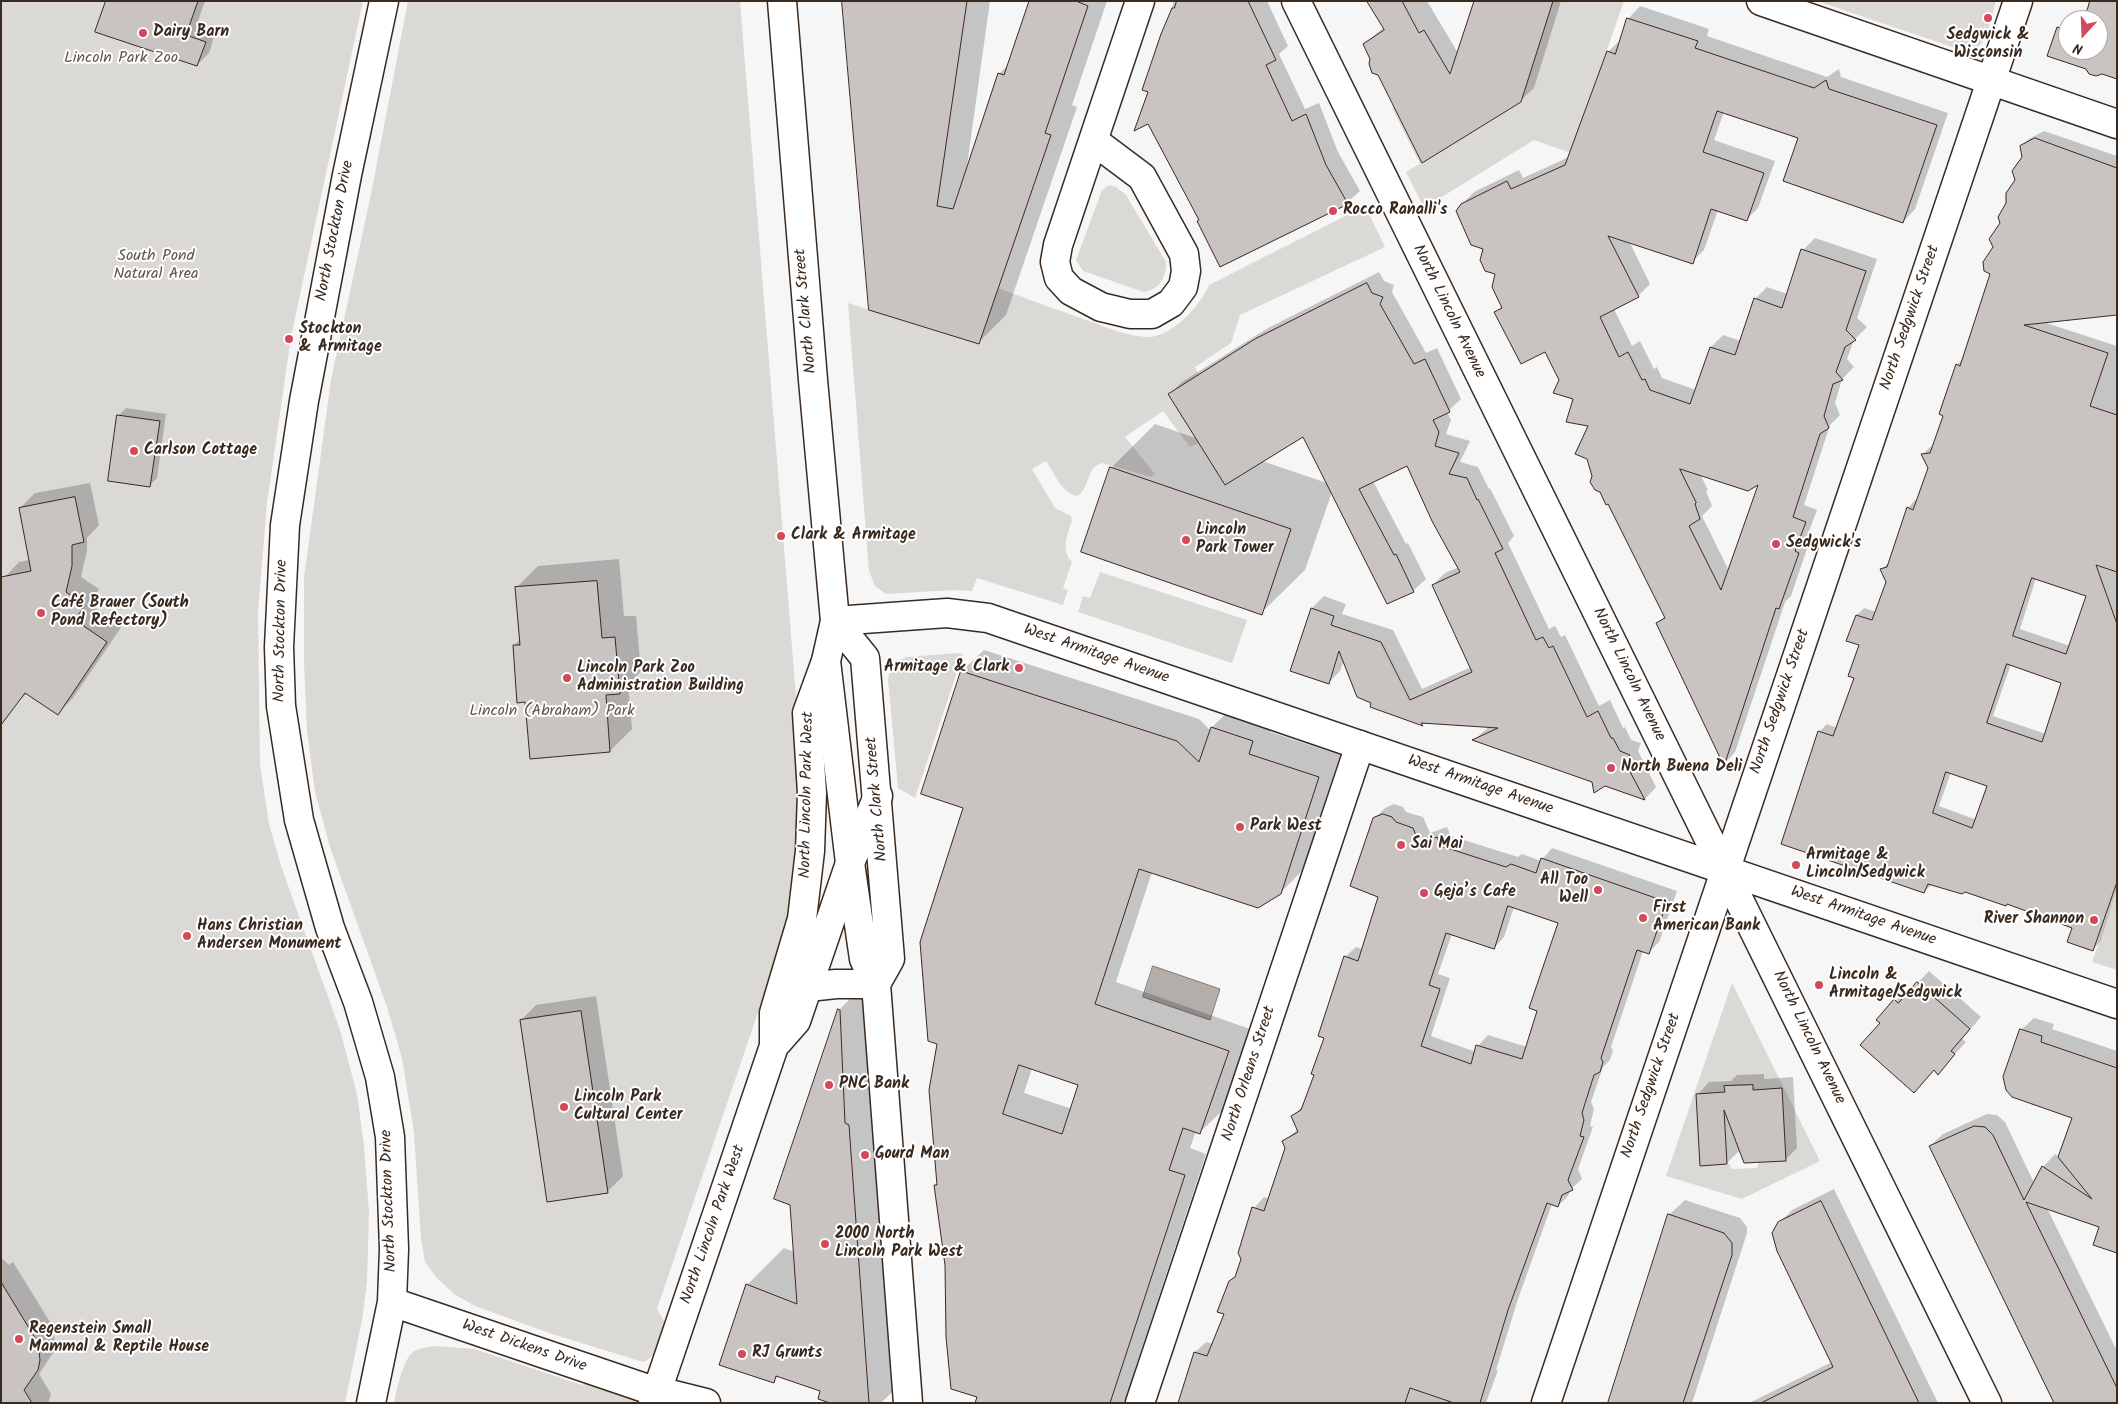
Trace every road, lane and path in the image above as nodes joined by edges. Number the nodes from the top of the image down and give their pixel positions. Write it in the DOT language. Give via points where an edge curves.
graph roads {
  1 [pos="384,1"];
  2 [pos="782,1"];
  3 [pos="1140,1"];
  4 [pos="1296,1"];
  5 [pos="1761,1"];
  6 [pos="2018,1"];
  7 [pos="1991,80"];
  8 [pos="2117,124"];
  9 [pos="1094,141"];
  10 [pos="835,621"];
  11 [pos="826,661"];
  12 [pos="1360,745"];
  13 [pos="878,796"];
  14 [pos="850,863"];
  15 [pos="1724,870"];
  16 [pos="876,984"];
  17 [pos="808,987"];
  18 [pos="2117,1004"];
  19 [pos="774,1046"];
  20 [pos="392,1302"];
  21 [pos="655,1396"];
  22 [pos="371,1403"];
  23 [pos="706,1403"];
  24 [pos="908,1403"];
  25 [pos="1140,1403"];
  26 [pos="1546,1403"];
  27 [pos="1988,1403"];
  1 -- 20 [label="street, North Stockton Drive" via="304,401 285,525 279,647 280,706 299,820 330,928 358,1002 380,1077 390,1137 394,1249"];
  2 -- 10 [label="street, North Clark Street"];
  3 -- 9 [label="street"];
  4 -- 15 [label="street, North Lincoln Avenue"];
  5 -- 7 [label="street"];
  6 -- 7 [label="street, North Sedgwick Street"];
  7 -- 8 [label="street"];
  7 -- 15 [label="street, North Sedgwick Street"];
  9 -- 9 [label="street" via="1058,245 1055,262 1059,278 1071,292 1101,307 1130,314 1152,314 1171,303 1183,287 1186,271 1184,254 1142,177"];
  10 -- 11 [label="street, North Clark Street"];
  10 -- 12 [label="street, West Armitage Avenue" via="947,613 988,618"];
  10 -- 13 [label="street, North Clark Street" via="865,658"];
  11 -- 14 [label="street, North Clark Street"];
  11 -- 19 [label="street, North Lincoln Park West" via="807,713 812,793 810,851 802,919 774,1013"];
  12 -- 15 [label="street, West Armitage Avenue"];
  12 -- 25 [label="street, North Orleans Street"];
  13 -- 14 [label="street, North Lincoln Park West"];
  13 -- 16 [label="street, North Clark Street" via="890,959"];
  14 -- 16 [label="street, North Clark Street" via="864,959"];
  14 -- 17 [label="street, North Lincoln Park West"];
  15 -- 18 [label="street, West Armitage Avenue"];
  15 -- 26 [label="street, North Sedgwick Street"];
  15 -- 27 [label="street, North Lincoln Avenue"];
  16 -- 17 [label="street"];
  16 -- 24 [label="street, North Clark Street"];
  17 -- 19 [label="street, North Lincoln Park West" via="796,1021"];
  19 -- 21 [label="street, North Lincoln Park West"];
  20 -- 21 [label="street, West Dickens Drive"];
  20 -- 22 [label="street, North Stockton Drive"];
  21 -- 23 [label="street, West Dickens Drive"];
}
